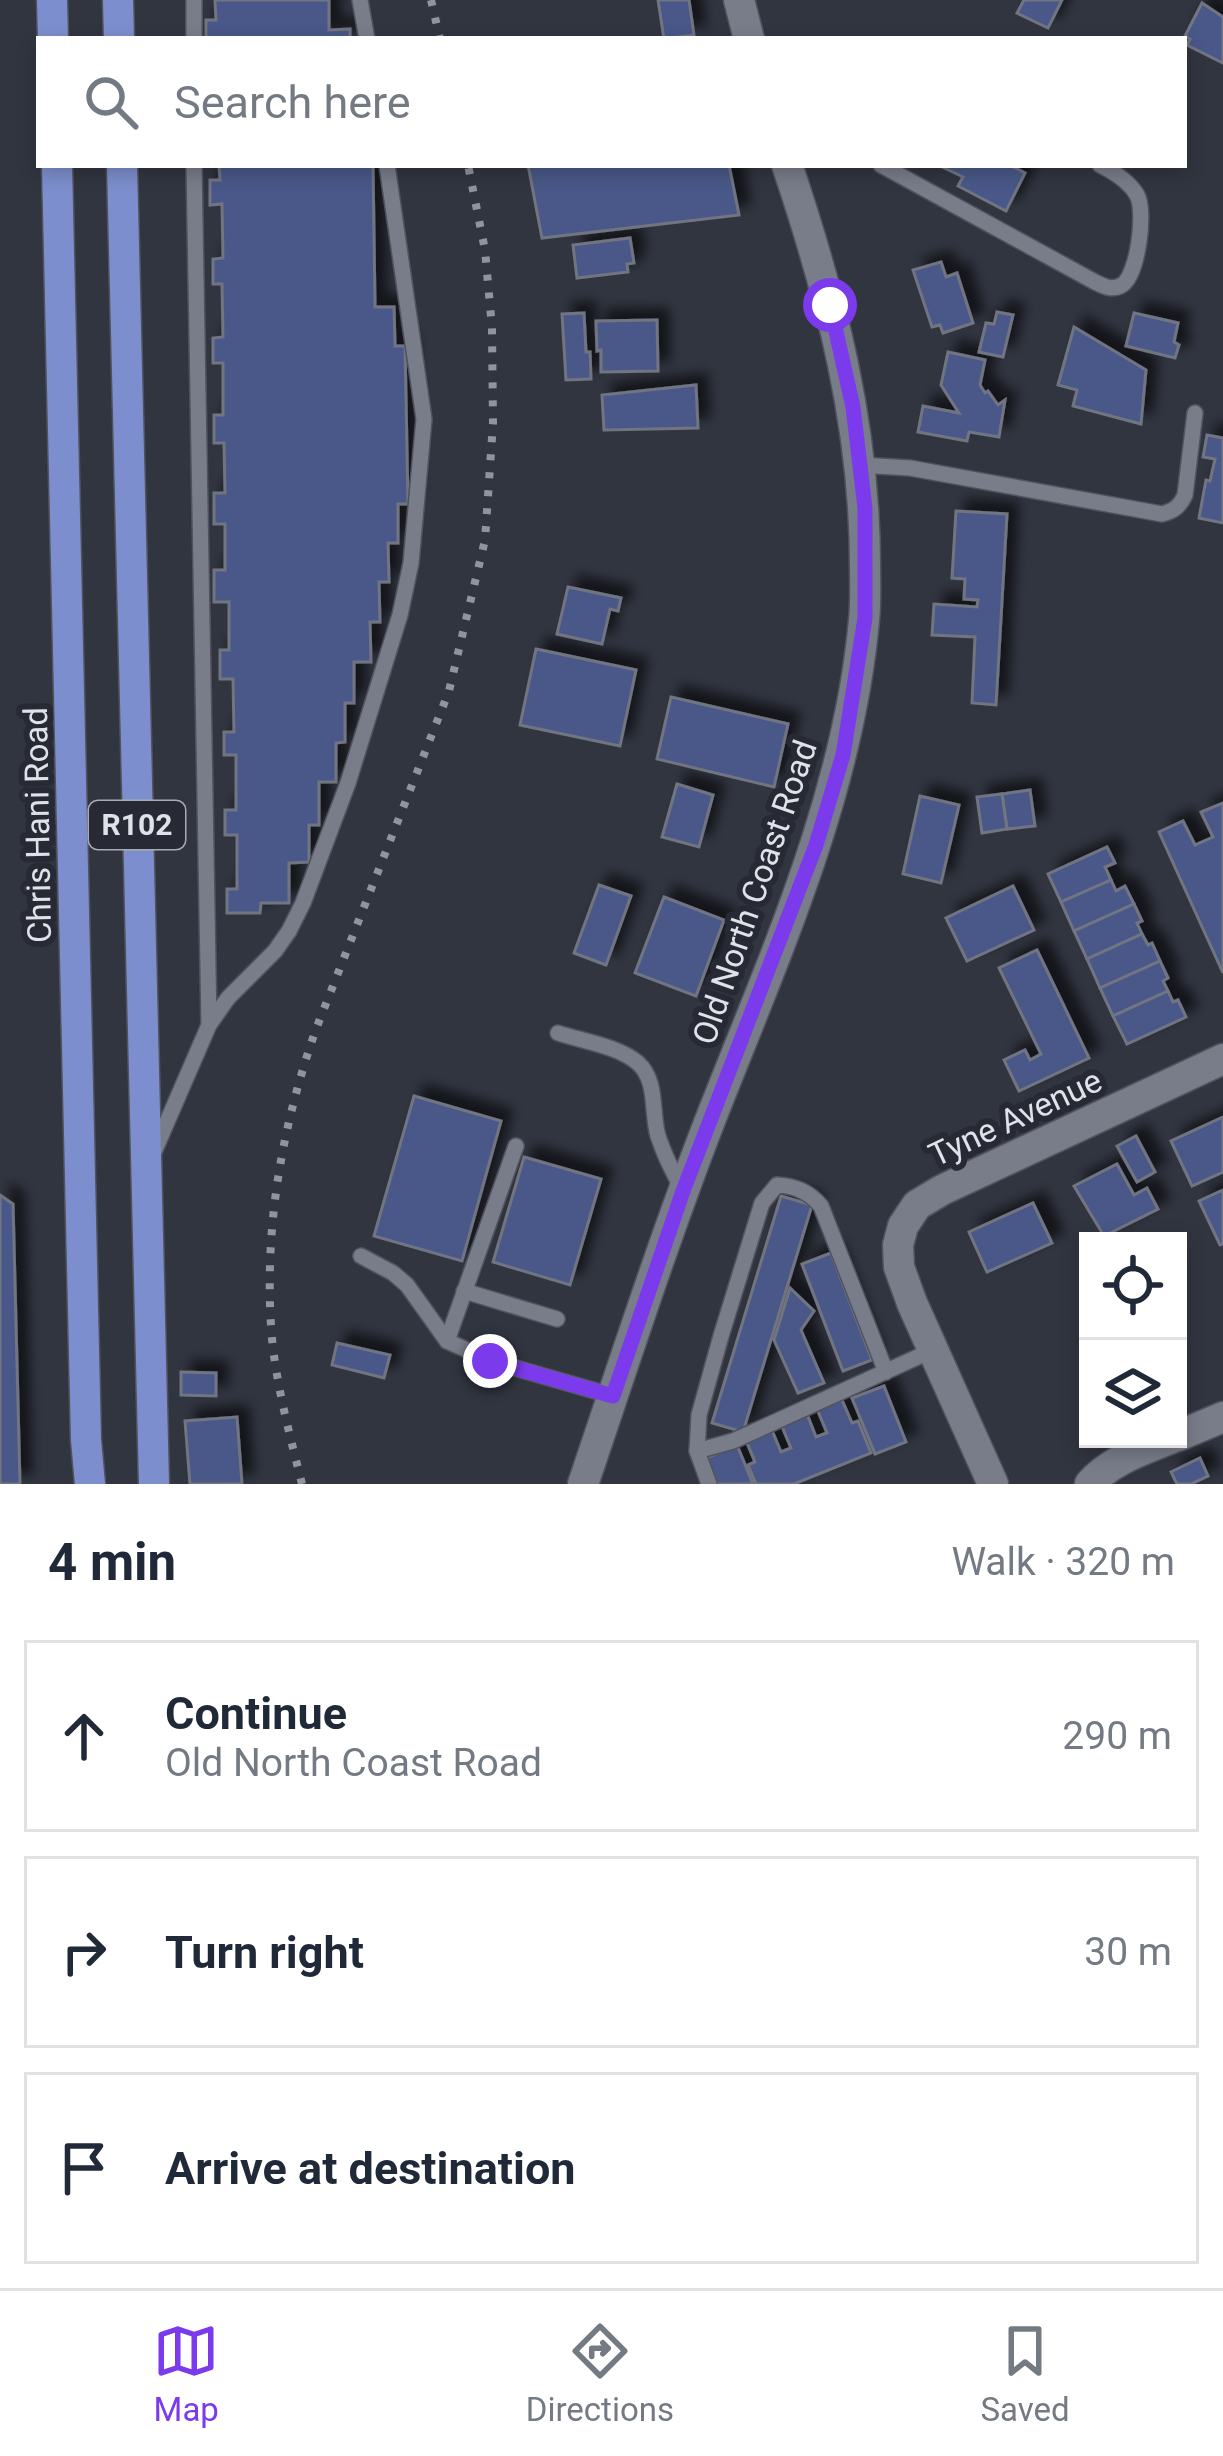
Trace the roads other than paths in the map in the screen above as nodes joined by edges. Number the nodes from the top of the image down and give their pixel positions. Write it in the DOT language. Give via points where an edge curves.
graph roads {
  1 [pos="52,0"];
  2 [pos="118,0"];
  3 [pos="194,0"];
  4 [pos="360,0"];
  5 [pos="739,0"];
  6 [pos="53,36"];
  7 [pos="119,36"];
  8 [pos="194,36"];
  9 [pos="366,36"];
  10 [pos="748,36"];
  11 [pos="57,168"];
  12 [pos="122,168"];
  13 [pos="194,168"];
  14 [pos="387,168"];
  15 [pos="788,168"];
  16 [pos="886,168"];
  17 [pos="1105,168"];
  18 [pos="1195,413"];
  19 [pos="860,465"];
  20 [pos="209,1024"];
  21 [pos="558,1033"];
  22 [pos="1223,1059"];
  23 [pos="516,1146"];
  24 [pos="146,1174"];
  25 [pos="683,1191"];
  26 [pos="361,1256"];
  27 [pos="464,1291"];
  28 [pos="557,1318"];
  29 [pos="447,1341"];
  30 [pos="933,1350"];
  31 [pos="886,1372"];
  32 [pos="613,1396"];
  33 [pos="1223,1418"];
  34 [pos="1187,1432"];
  35 [pos="1148,1448"];
  36 [pos="697,1451"];
  37 [pos="89,1484"];
  38 [pos="154,1484"];
  39 [pos="583,1484"];
  40 [pos="709,1484"];
  41 [pos="993,1484"];
  42 [pos="1090,1484"];
  1 -- 6 [label="main road"];
  2 -- 7 [label="main road"];
  3 -- 8 [label="lane"];
  4 -- 9 [label="lane"];
  5 -- 10 [label="street"];
  11 -- 37 [label="main road, Chris Hani Road / R102"];
  12 -- 24 [label="main road, R102"];
  13 -- 20 [label="lane"];
  14 -- 20 [label="lane" via="424,419 412,563 348,783 303,903 275,951"];
  15 -- 19 [label="street, Old North Coast Road" via="830,305"];
  16 -- 17 [label="lane" via="1112,288 1130,275 1141,203"];
  18 -- 19 [label="lane" via="1185,495 1162,514"];
  19 -- 25 [label="street, Old North Coast Road" via="865,618 843,755"];
  20 -- 24 [label="lane"];
  21 -- 25 [label="lane" via="625,1055 648,1075 656,1129"];
  22 -- 30 [label="street, Tyne Avenue" via="917,1205 902,1226 899,1267"];
  23 -- 27 [label="lane"];
  24 -- 38 [label="main road, R102"];
  25 -- 32 [label="street, Old North Coast Road"];
  26 -- 29 [label="lane" via="407,1285"];
  27 -- 28 [label="lane"];
  27 -- 29 [label="lane"];
  29 -- 32 [label="lane"];
  30 -- 31 [label="lane"];
  30 -- 41 [label="street, Tyne Avenue"];
  31 -- 36 [label="lane"];
  31 -- 36 [label="lane" via="821,1206 777,1185 762,1203 721,1336"];
  32 -- 39 [label="street, Old North Coast Road"];
  33 -- 34 [label="street"];
  35 -- 42 [label="street"];
  36 -- 40 [label="lane"];
}
